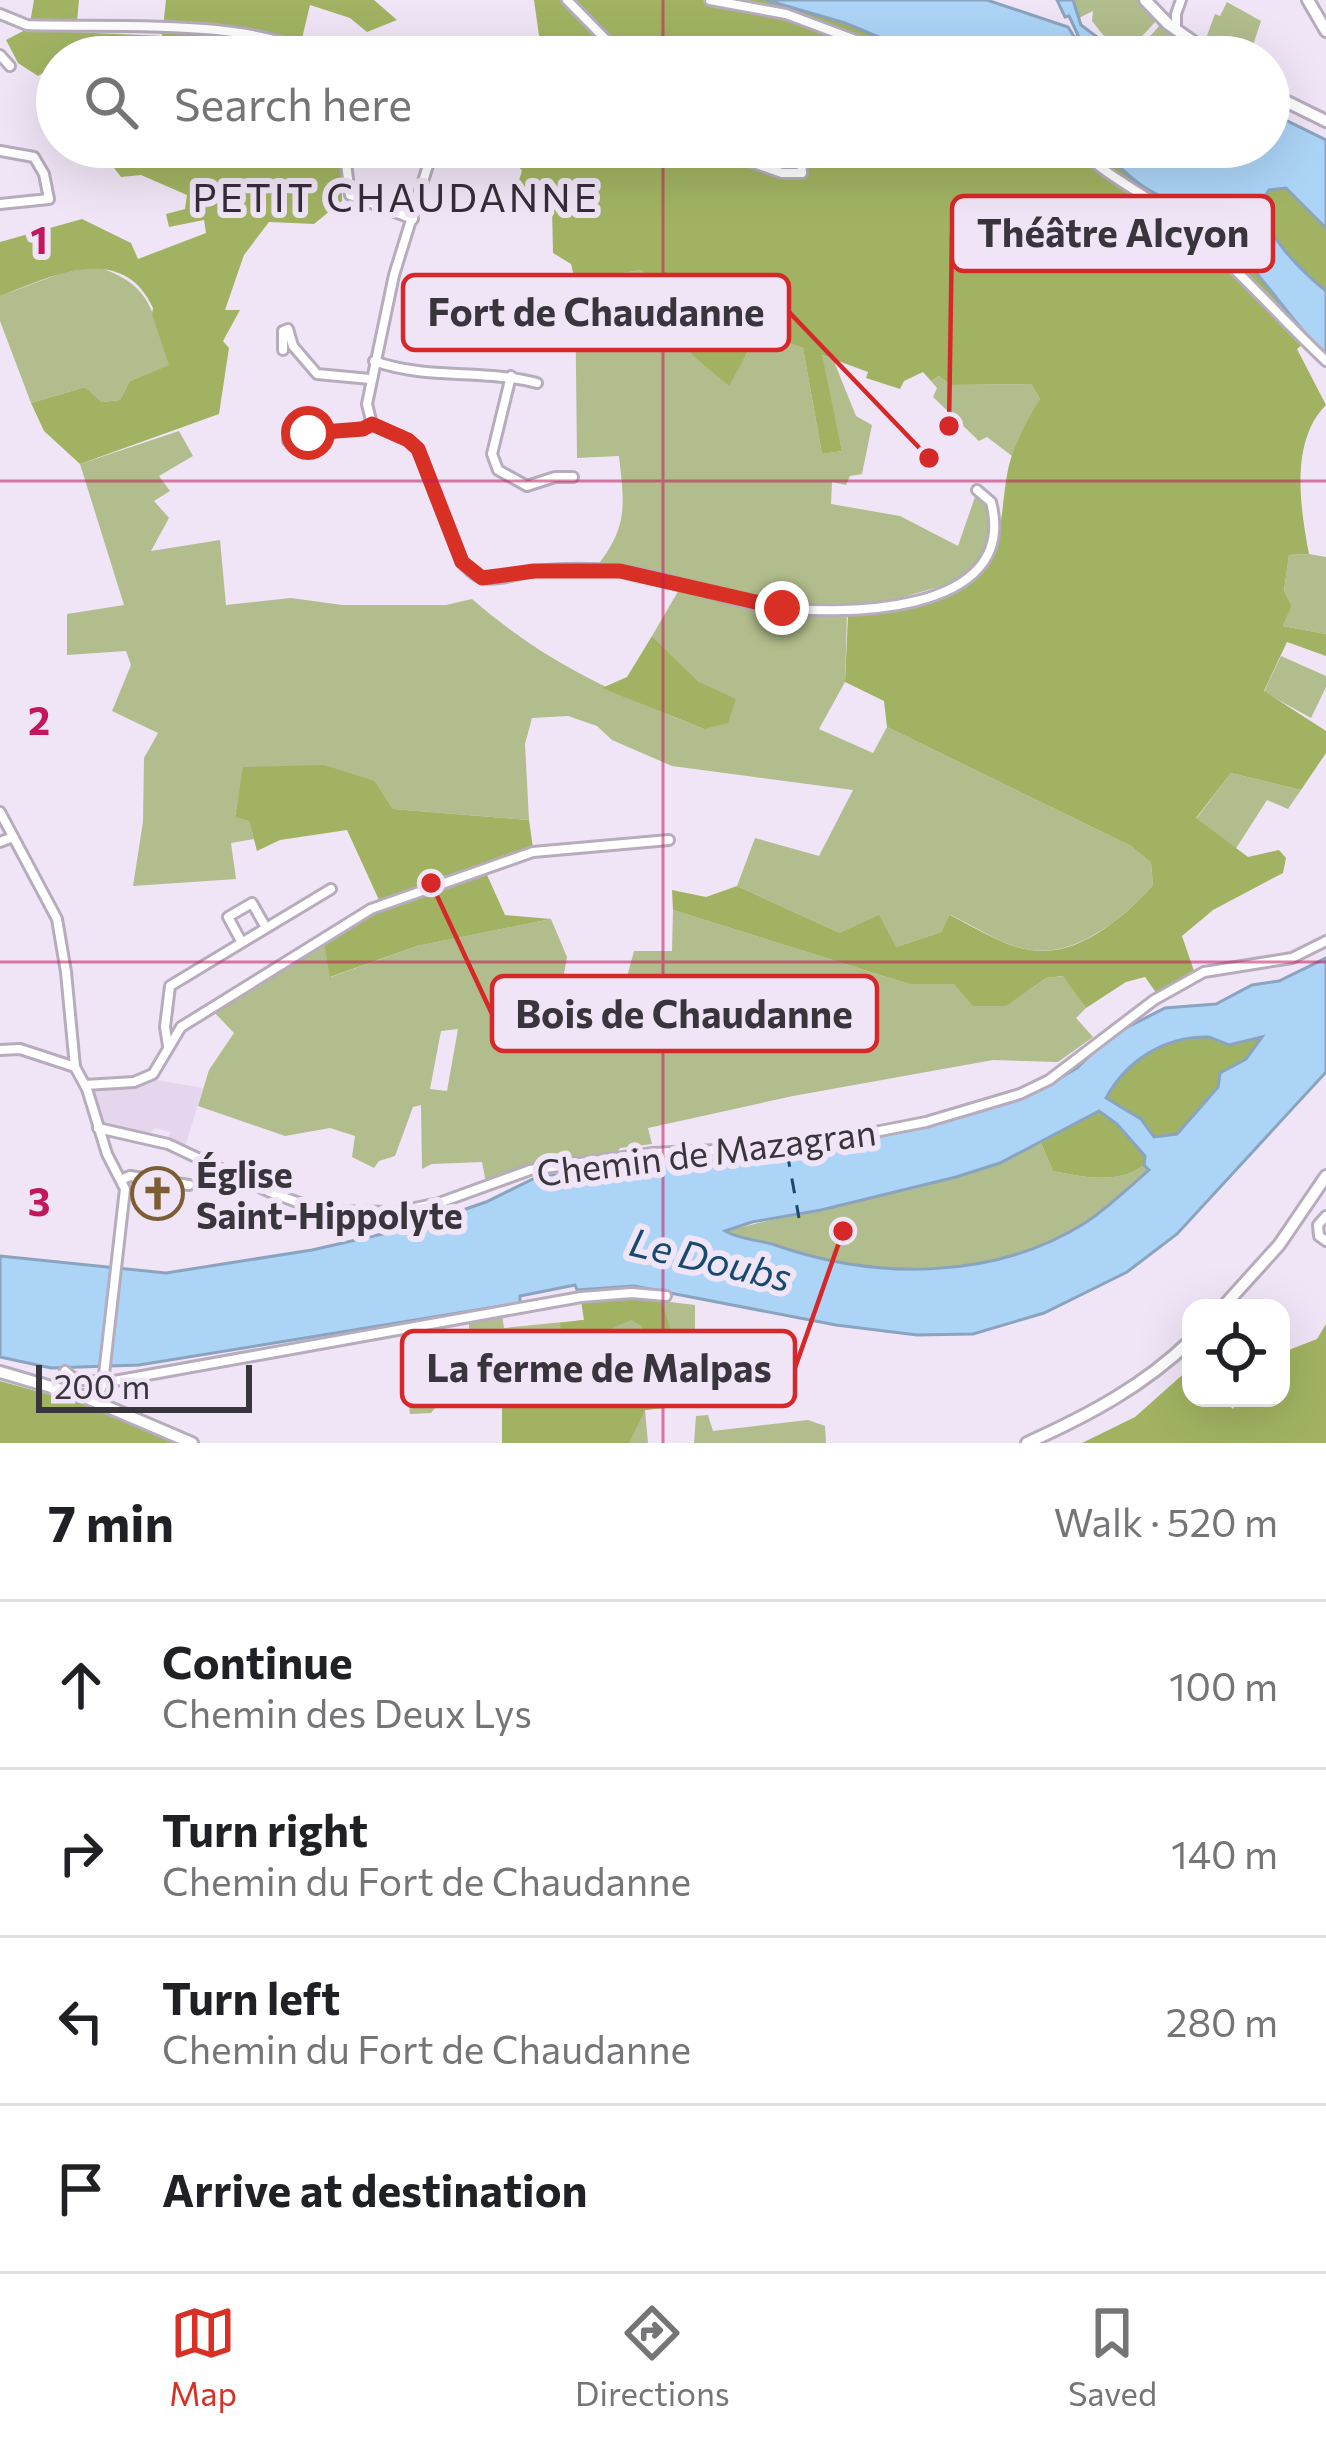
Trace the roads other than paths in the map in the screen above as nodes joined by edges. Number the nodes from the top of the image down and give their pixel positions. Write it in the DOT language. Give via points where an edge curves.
graph roads {
  1 [pos="567,0"];
  2 [pos="710,0"];
  3 [pos="1145,0"];
  4 [pos="1181,0"];
  5 [pos="1308,0"];
  6 [pos="4,16"];
  7 [pos="1177,31"];
  8 [pos="1326,31"];
  9 [pos="256,36"];
  10 [pos="602,36"];
  11 [pos="845,36"];
  12 [pos="1184,36"];
  13 [pos="0,55"];
  14 [pos="10,66"];
  15 [pos="1290,103"];
  16 [pos="1326,121"];
  17 [pos="0,151"];
  18 [pos="36,160"];
  19 [pos="40,168"];
  20 [pos="347,168"];
  21 [pos="431,168"];
  22 [pos="768,168"];
  23 [pos="802,168"];
  24 [pos="1098,168"];
  25 [pos="0,204"];
  26 [pos="413,219"];
  27 [pos="273,361"];
  28 [pos="374,361"];
  29 [pos="1326,361"];
  30 [pos="511,376"];
  31 [pos="370,380"];
  32 [pos="537,383"];
  33 [pos="372,424"];
  34 [pos="288,441"];
  35 [pos="573,477"];
  36 [pos="977,490"];
  37 [pos="0,812"];
  38 [pos="13,837"];
  39 [pos="669,840"];
  40 [pos="0,842"];
  41 [pos="332,890"];
  42 [pos="265,926"];
  43 [pos="1326,940"];
  44 [pos="241,941"];
  45 [pos="168,1047"];
  46 [pos="0,1050"];
  47 [pos="75,1067"];
  48 [pos="85,1084"];
  49 [pos="98,1128"];
  50 [pos="1326,1176"];
  51 [pos="123,1179"];
  52 [pos="189,1185"];
  53 [pos="1326,1216"];
  54 [pos="1326,1241"];
  55 [pos="666,1296"];
  56 [pos="1230,1299"];
  57 [pos="1182,1348"];
  58 [pos="65,1371"];
  59 [pos="0,1372"];
  60 [pos="103,1379"];
  61 [pos="96,1402"];
  62 [pos="192,1443"];
  63 [pos="1028,1443"];
  1 -- 10 [label="street"];
  2 -- 11 [label="street" via="786,14"];
  3 -- 7 [label="main road"];
  4 -- 7 [label="street"];
  5 -- 8 [label="main road"];
  6 -- 9 [label="street" via="27,25"];
  7 -- 12 [label="main road"];
  13 -- 14 [label="street"];
  15 -- 16 [label="main road"];
  17 -- 18 [label="street"];
  19 -- 25 [label="street" via="49,199"];
  20 -- 26 [label="street" via="350,195"];
  21 -- 26 [label="street"];
  22 -- 23 [label="street"];
  24 -- 29 [label="street" via="1205,242"];
  26 -- 28 [label="street"];
  27 -- 31 [label="street" via="288,348 320,376"];
  28 -- 30 [label="street"];
  28 -- 31 [label="street"];
  30 -- 32 [label="street"];
  30 -- 35 [label="street" via="492,454 498,470 527,486"];
  31 -- 33 [label="street"];
  33 -- 34 [label="street"];
  33 -- 36 [label="street" via="418,449 462,562 482,578 620,571 760,605 846,611 900,604 947,591 979,571 995,528 991,502"];
  37 -- 38 [label="street"];
  38 -- 40 [label="street"];
  38 -- 47 [label="street" via="57,919"];
  39 -- 45 [label="street" via="533,852 371,909 190,1021"];
  41 -- 42 [label="street"];
  42 -- 44 [label="street"];
  42 -- 44 [label="street" via="252,903 228,917"];
  43 -- 49 [label="street, Chemin de Mazagran" via="1292,958 1204,972 1049,1080 926,1122 803,1146 653,1153 530,1170 395,1212 322,1211 169,1144"];
  44 -- 45 [label="street" via="170,986"];
  45 -- 48 [label="street" via="158,1071 144,1079"];
  46 -- 47 [label="street"];
  47 -- 48 [label="street"];
  48 -- 49 [label="street"];
  49 -- 51 [label="street"];
  50 -- 56 [label="main road"];
  51 -- 52 [label="street"];
  51 -- 60 [label="street"];
  53 -- 54 [label="street" via="1318,1226"];
  55 -- 60 [label="street" via="580,1297"];
  57 -- 63 [label="main road" via="1112,1401"];
  58 -- 60 [label="street"];
  59 -- 61 [label="main road"];
  60 -- 61 [label="street"];
  61 -- 62 [label="main road"];
}
